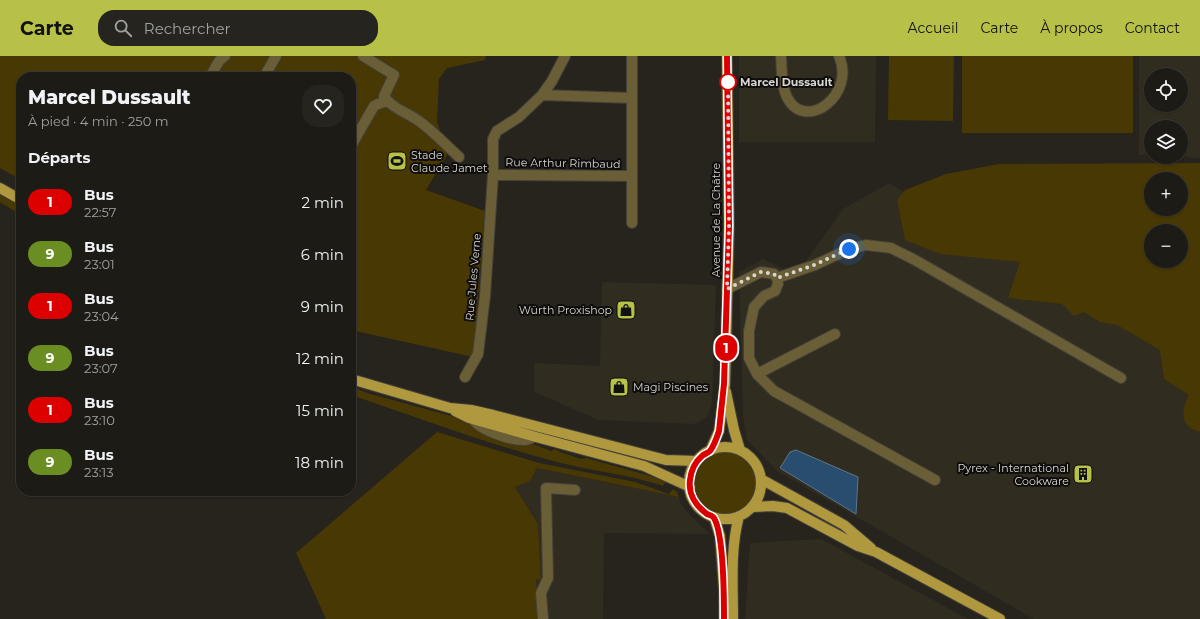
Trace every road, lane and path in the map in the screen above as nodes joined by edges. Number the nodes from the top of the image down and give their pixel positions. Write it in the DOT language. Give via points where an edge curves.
graph roads {
  1 [pos="225,56"];
  2 [pos="276,56"];
  3 [pos="364,56"];
  4 [pos="632,56"];
  5 [pos="727,56"];
  6 [pos="781,56"];
  7 [pos="839,56"];
  8 [pos="561,58"];
  9 [pos="213,72"];
  10 [pos="267,72"];
  11 [pos="542,95"];
  12 [pos="632,98"];
  13 [pos="387,101"];
  14 [pos="356,137"];
  15 [pos="459,157"];
  16 [pos="493,175"];
  17 [pos="632,176"];
  18 [pos="0,188"];
  19 [pos="16,197"];
  20 [pos="632,223"];
  21 [pos="777,278"];
  22 [pos="727,289"];
  23 [pos="835,334"];
  24 [pos="757,374"];
  25 [pos="465,377"];
  26 [pos="1121,378"];
  27 [pos="356,380"];
  28 [pos="724,384"];
  29 [pos="450,408"];
  30 [pos="710,450"];
  31 [pos="740,450"];
  32 [pos="697,461"];
  33 [pos="761,479"];
  34 [pos="935,480"];
  35 [pos="690,487"];
  36 [pos="575,490"];
  37 [pos="753,507"];
  38 [pos="739,516"];
  39 [pos="714,517"];
  40 [pos="876,552"];
  41 [pos="543,619"];
  42 [pos="724,619"];
  43 [pos="733,619"];
  44 [pos="1000,619"];
  1 -- 9 [label="street"];
  2 -- 10 [label="street"];
  3 -- 13 [label="street" via="394,75 384,96"];
  4 -- 12 [label="street, Rue Arthur Rimbaud"];
  5 -- 22 [label="main road, Avenue de La Châtre"];
  6 -- 7 [label="street" via="787,98 800,111 809,111 833,100 842,80 843,69"];
  8 -- 11 [label="street, Rue Jules Verne" via="552,81"];
  11 -- 12 [label="street"];
  11 -- 16 [label="street, Rue Jules Verne" via="519,117 494,134"];
  12 -- 17 [label="street, Rue Arthur Rimbaud"];
  13 -- 14 [label="street" via="374,106"];
  13 -- 15 [label="street" via="418,120"];
  16 -- 17 [label="street, Rue Arthur Rimbaud"];
  16 -- 25 [label="street, Rue Jules Verne" via="478,354"];
  17 -- 20 [label="street, Rue Arthur Rimbaud"];
  18 -- 19 [label="main road"];
  21 -- 22 [label="street" via="774,274 761,272"];
  21 -- 24 [label="street" via="775,291 764,296 754,307 749,331 749,358"];
  21 -- 26 [label="street" via="849,249 866,245 891,248"];
  22 -- 28 [label="main road, Avenue de La Châtre"];
  23 -- 24 [label="street"];
  24 -- 34 [label="street" via="774,391"];
  27 -- 29 [label="main road"];
  28 -- 30 [label="main road, Avenue de La Châtre" via="719,431"];
  28 -- 31 [label="main road, Avenue de La Châtre"];
  29 -- 32 [label="main road" via="493,415 666,460"];
  29 -- 35 [label="main road" via="473,419 644,466"];
  30 -- 31 [label="main road" via="729,447"];
  30 -- 32 [label="main road"];
  31 -- 33 [label="main road" via="755,463"];
  32 -- 35 [label="main road" via="690,475"];
  33 -- 37 [label="main road" via="758,499"];
  33 -- 40 [label="main road" via="844,525"];
  35 -- 39 [label="main road" via="700,508"];
  36 -- 41 [label="street" via="546,488 548,578 541,593"];
  37 -- 38 [label="main road"];
  37 -- 40 [label="main road" via="787,508 858,546"];
  38 -- 39 [label="main road" via="724,519"];
  38 -- 43 [label="main road" via="733,545"];
  39 -- 42 [label="main road" via="720,536"];
  40 -- 44 [label="main road"];
}
